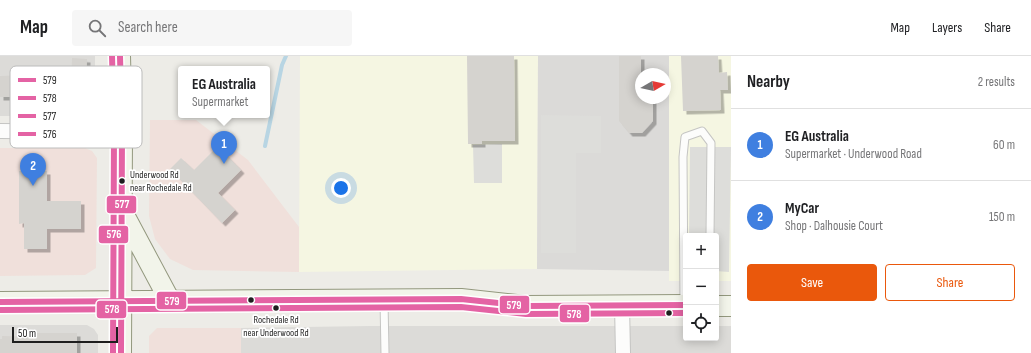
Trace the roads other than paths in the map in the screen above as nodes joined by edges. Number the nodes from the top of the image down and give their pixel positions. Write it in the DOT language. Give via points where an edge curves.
graph roads {
  1 [pos="120,56"];
  2 [pos="120,66"];
  3 [pos="0,131"];
  4 [pos="10,131"];
  5 [pos="122,148"];
  6 [pos="122,210"];
  7 [pos="684,233"];
  8 [pos="710,233"];
  9 [pos="384,300"];
  10 [pos="121,301"];
  11 [pos="170,301"];
  12 [pos="0,302"];
  13 [pos="622,305"];
  14 [pos="683,305"];
  15 [pos="719,306"];
  16 [pos="731,306"];
  17 [pos="121,353"];
  18 [pos="385,353"];
  19 [pos="623,353"];
  1 -- 2 [label="main road"];
  3 -- 4 [label="street"];
  5 -- 6 [label="main road"];
  6 -- 10 [label="main road"];
  6 -- 11 [label="main road"];
  7 -- 8 [label="lane" via="685,137 702,131 711,143"];
  9 -- 11 [label="main road"];
  9 -- 13 [label="main road" via="461,299 526,306"];
  9 -- 18 [label="lane"];
  10 -- 11 [label="main road"];
  10 -- 12 [label="main road"];
  10 -- 17 [label="main road"];
  13 -- 14 [label="main road"];
  13 -- 19 [label="street"];
  15 -- 16 [label="main road"];
}
